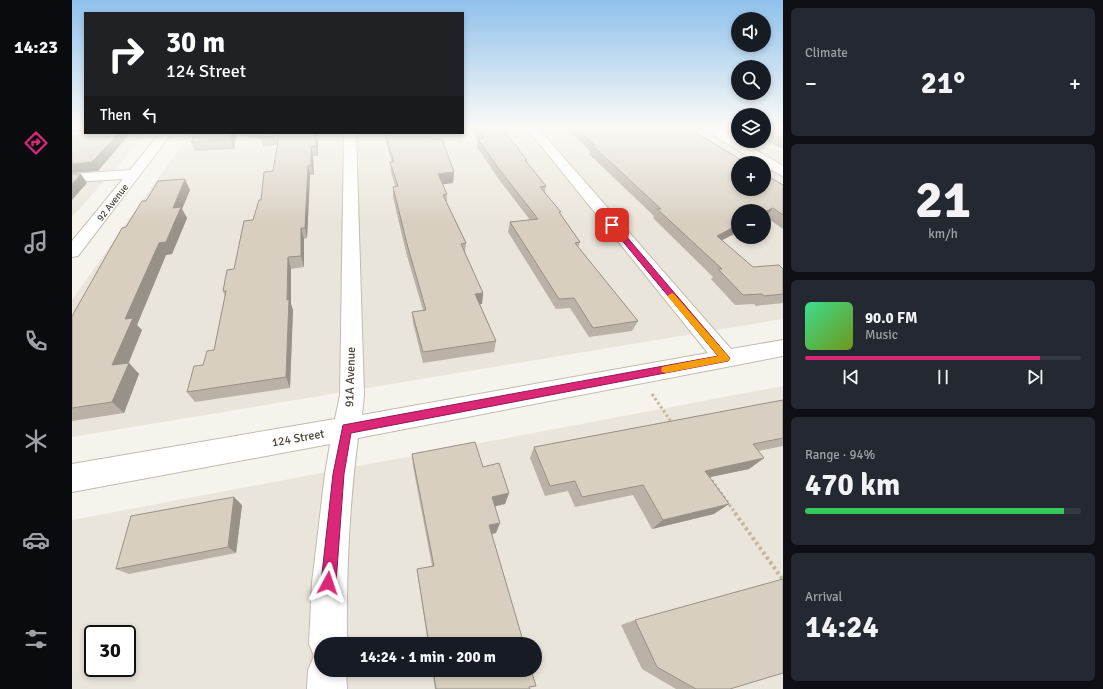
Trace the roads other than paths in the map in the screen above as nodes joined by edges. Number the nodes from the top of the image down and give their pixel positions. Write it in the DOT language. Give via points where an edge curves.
graph roads {
  1 [pos="146,159"];
  2 [pos="350,159"];
  3 [pos="558,159"];
  4 [pos="762,159"];
  5 [pos="783,172"];
  6 [pos="134,174"];
  7 [pos="72,178"];
  8 [pos="79,235"];
  9 [pos="72,252"];
  10 [pos="783,348"];
  11 [pos="725,358"];
  12 [pos="347,429"];
  13 [pos="72,478"];
  14 [pos="328,637"];
  15 [pos="328,677"];
  16 [pos="327,689"];
  1 -- 6 [label="street, 92 Avenue"];
  2 -- 12 [label="street, 91A Avenue" via="352,395"];
  3 -- 11 [label="street"];
  4 -- 5 [label="street"];
  6 -- 7 [label="street"];
  6 -- 8 [label="street, 92 Avenue"];
  8 -- 9 [label="street, 92 Avenue"];
  10 -- 11 [label="street, 124 Street"];
  11 -- 12 [label="street, 124 Street"];
  12 -- 13 [label="street, 124 Street"];
  12 -- 14 [label="street, 91A Avenue" via="339,474 328,583"];
  15 -- 16 [label="street"];
}
